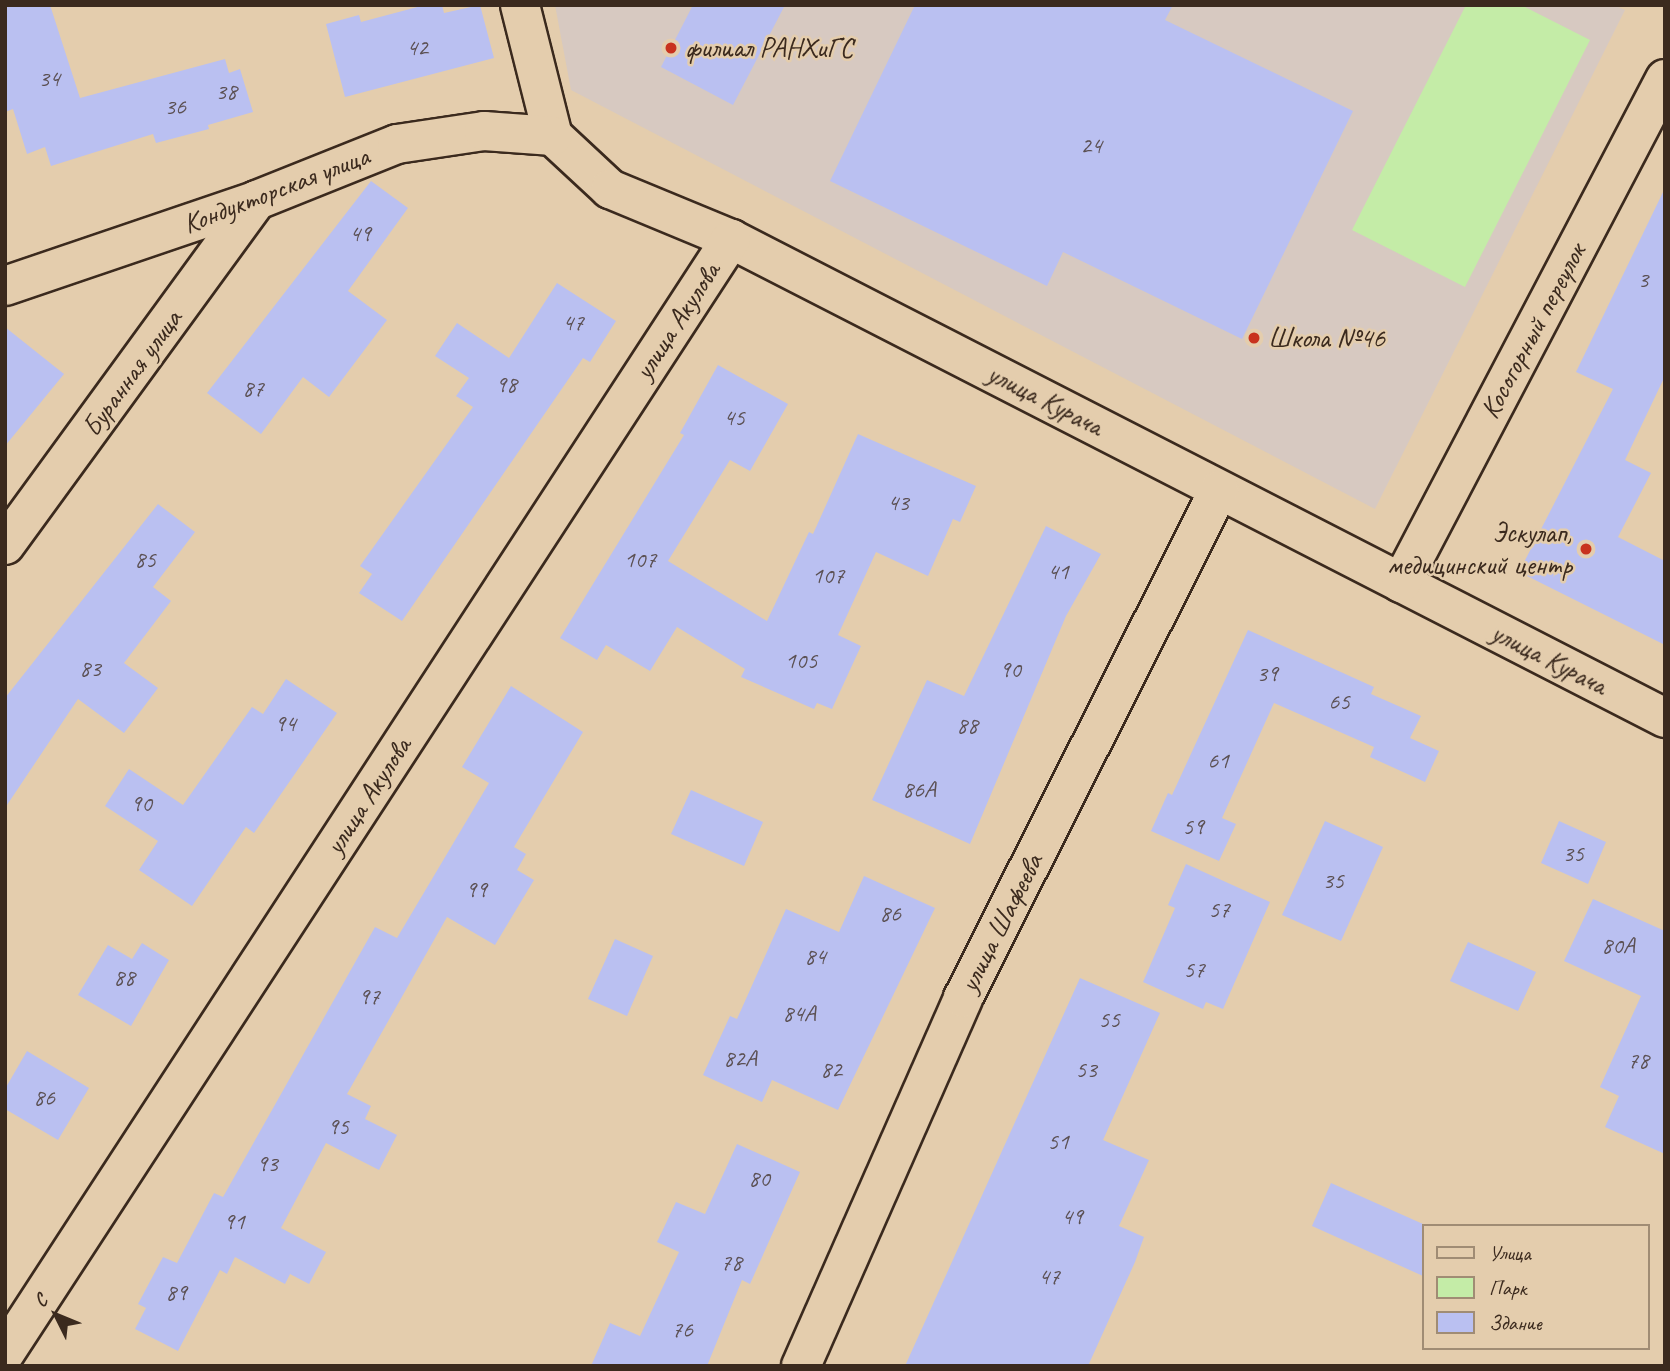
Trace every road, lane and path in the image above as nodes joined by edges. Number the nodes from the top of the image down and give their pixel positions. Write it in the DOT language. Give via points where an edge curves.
graph roads {
  1 [pos="520,5"];
  2 [pos="1665,79"];
  3 [pos="553,136"];
  4 [pos="257,200"];
  5 [pos="731,239"];
  6 [pos="5,286"];
  7 [pos="1219,490"];
  8 [pos="5,544"];
  9 [pos="1401,583"];
  10 [pos="1665,718"];
  11 [pos="5,1353"];
  12 [pos="801,1366"];
  1 -- 3 [label="street"];
  2 -- 9 [label="street, Косогорный переулок"];
  3 -- 4 [label="street, Кондукторская улица" via="484,131 397,144"];
  3 -- 5 [label="street, улица Курача" via="610,189"];
  4 -- 6 [label="street, Кондукторская улица"];
  4 -- 8 [label="street, Буранная улица"];
  5 -- 7 [label="street, улица Курача"];
  5 -- 11 [label="street, улица Акулова"];
  7 -- 9 [label="street, улица Курача"];
  7 -- 12 [label="street, улица Шафеева" via="963,999"];
  9 -- 10 [label="street, улица Курача"];
}
